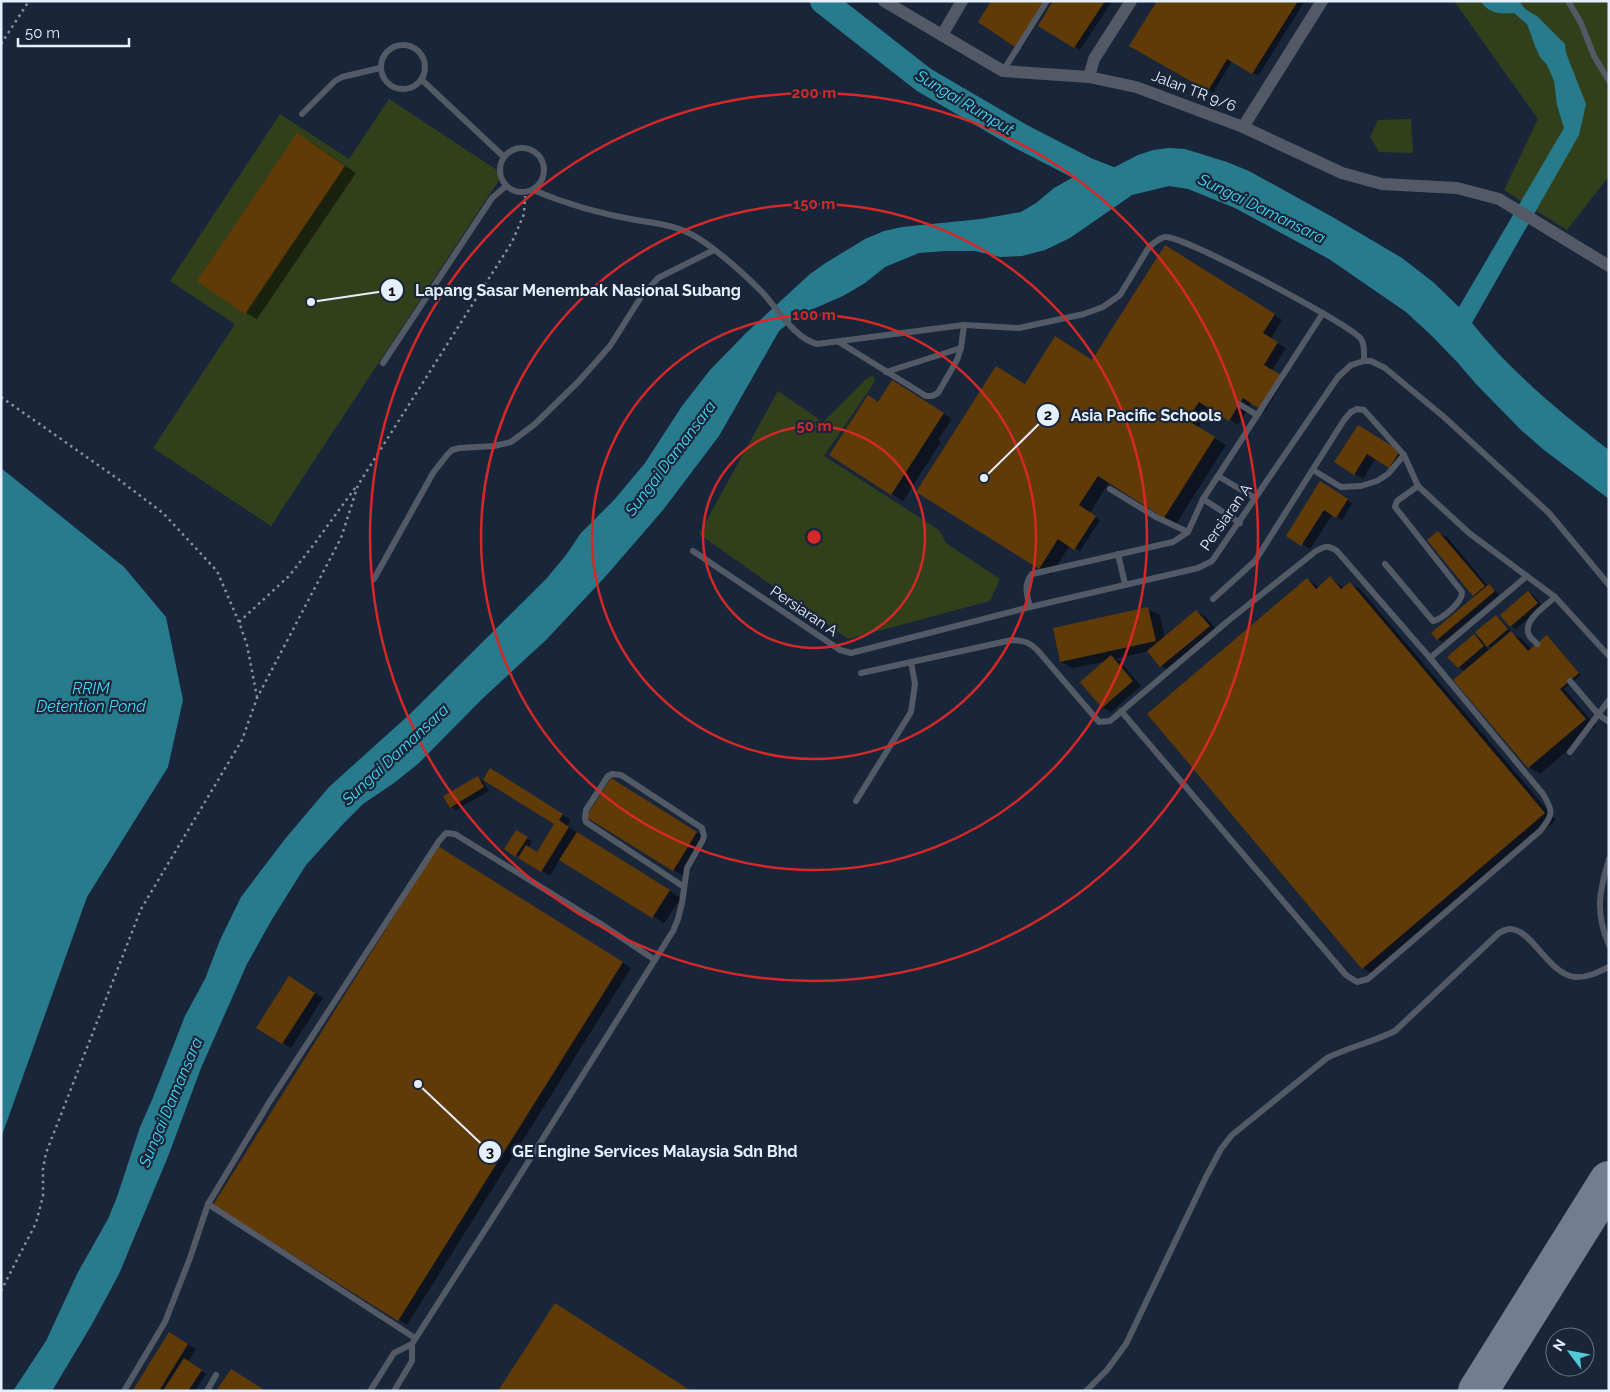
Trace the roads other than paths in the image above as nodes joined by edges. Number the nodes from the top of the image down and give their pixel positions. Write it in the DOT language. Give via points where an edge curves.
graph roads {
  1 [pos="884,1"];
  2 [pos="962,1"];
  3 [pos="1048,1"];
  4 [pos="1131,1"];
  5 [pos="1322,1"];
  6 [pos="1568,1"];
  7 [pos="942,35"];
  8 [pos="380,68"];
  9 [pos="1003,71"];
  10 [pos="1089,77"];
  11 [pos="422,80"];
  12 [pos="1609,81"];
  13 [pos="302,114"];
  14 [pos="1243,127"];
  15 [pos="504,157"];
  16 [pos="506,186"];
  17 [pos="533,190"];
  18 [pos="714,250"];
  19 [pos="1609,266"];
  20 [pos="1323,313"];
  21 [pos="964,326"];
  22 [pos="839,342"];
  23 [pos="962,348"];
  24 [pos="1364,361"];
  25 [pos="383,363"];
  26 [pos="886,372"];
  27 [pos="1239,404"];
  28 [pos="1257,415"];
  29 [pos="1404,455"];
  30 [pos="1313,470"];
  31 [pos="1218,476"];
  32 [pos="1418,486"];
  33 [pos="1110,489"];
  34 [pos="1255,498"];
  35 [pos="1203,499"];
  36 [pos="1240,523"];
  37 [pos="1188,532"];
  38 [pos="693,551"];
  39 [pos="1118,554"];
  40 [pos="1385,564"];
  41 [pos="1527,576"];
  42 [pos="374,579"];
  43 [pos="1125,584"];
  44 [pos="1609,585"];
  45 [pos="1555,598"];
  46 [pos="1214,599"];
  47 [pos="1030,607"];
  48 [pos="1537,644"];
  49 [pos="1609,656"];
  50 [pos="1430,658"];
  51 [pos="911,662"];
  52 [pos="861,673"];
  53 [pos="1570,681"];
  54 [pos="1609,700"];
  55 [pos="1121,711"];
  56 [pos="1599,715"];
  57 [pos="1609,722"];
  58 [pos="1570,752"];
  59 [pos="856,801"];
  60 [pos="1609,859"];
  61 [pos="684,887"];
  62 [pos="1609,945"];
  63 [pos="655,960"];
  64 [pos="1609,967"];
  65 [pos="208,1204"];
  66 [pos="413,1341"];
  67 [pos="216,1376"];
  68 [pos="126,1390"];
  69 [pos="206,1391"];
  70 [pos="370,1391"];
  71 [pos="394,1391"];
  72 [pos="1086,1391"];
  1 -- 7 [label="street, Jalan TR 9/6"];
  2 -- 7 [label="street"];
  3 -- 9 [label="lane"];
  4 -- 10 [label="street" via="1094,59"];
  5 -- 14 [label="street"];
  6 -- 12 [label="lane"];
  7 -- 9 [label="street, Jalan TR 9/6"];
  8 -- 11 [label="lane" via="388,85 397,89 406,90"];
  8 -- 11 [label="lane" via="387,51 395,46 413,47 424,62"];
  8 -- 13 [label="lane" via="335,81"];
  9 -- 10 [label="street, Jalan TR 9/6"];
  10 -- 14 [label="street, Jalan TR 9/6" via="1136,87"];
  11 -- 15 [label="lane"];
  14 -- 19 [label="street, Jalan TR 9/6" via="1342,173 1382,184 1457,188 1500,199"];
  15 -- 16 [label="lane" via="500,172"];
  15 -- 17 [label="lane" via="524,148 538,154 544,176"];
  16 -- 17 [label="lane" via="512,191"];
  16 -- 25 [label="lane" via="492,198"];
  17 -- 18 [label="lane" via="596,211 667,224 696,237"];
  18 -- 22 [label="lane" via="810,342"];
  18 -- 42 [label="lane" via="658,278 610,346 535,424 510,442 452,450 434,473"];
  20 -- 21 [label="lane" via="1216,256 1166,237 1149,247 1120,295 1103,307 1019,328"];
  20 -- 24 [label="lane" via="1360,338"];
  20 -- 28 [label="lane"];
  21 -- 22 [label="lane"];
  21 -- 23 [label="lane"];
  22 -- 26 [label="lane"];
  23 -- 26 [label="lane"];
  23 -- 26 [label="lane" via="938,393 932,396 926,396"];
  24 -- 34 [label="lane, Persiaran A" via="1351,365 1338,377"];
  24 -- 44 [label="lane" via="1385,368 1444,416 1549,513"];
  27 -- 28 [label="lane"];
  28 -- 31 [label="lane"];
  29 -- 30 [label="lane" via="1388,474 1361,486 1341,487"];
  29 -- 30 [label="lane" via="1364,410 1357,408 1344,420"];
  29 -- 32 [label="lane"];
  30 -- 46 [label="lane" via="1255,561"];
  31 -- 34 [label="lane"];
  31 -- 35 [label="lane"];
  32 -- 40 [label="lane" via="1397,501 1396,507 1462,592 1462,597 1433,621"];
  32 -- 41 [label="lane" via="1469,533"];
  33 -- 37 [label="lane"];
  34 -- 36 [label="lane, Persiaran A"];
  35 -- 36 [label="lane"];
  35 -- 37 [label="lane"];
  36 -- 43 [label="lane, Persiaran A" via="1212,562"];
  37 -- 39 [label="lane" via="1173,542"];
  38 -- 47 [label="lane, Persiaran A" via="840,650 851,653"];
  39 -- 43 [label="lane"];
  39 -- 47 [label="lane" via="1032,574 1025,587"];
  41 -- 45 [label="lane"];
  41 -- 50 [label="lane"];
  43 -- 47 [label="lane, Persiaran A"];
  45 -- 48 [label="lane" via="1531,618 1529,635"];
  45 -- 49 [label="lane"];
  50 -- 55 [label="lane" via="1337,551 1330,546 1323,547"];
  50 -- 55 [label="lane" via="1543,794 1551,808 1550,819 1368,979 1357,982 1346,975"];
  51 -- 52 [label="lane"];
  51 -- 55 [label="lane" via="1022,640 1040,652 1100,722 1110,721"];
  51 -- 59 [label="lane" via="915,684 911,712"];
  53 -- 56 [label="lane"];
  54 -- 56 [label="lane"];
  56 -- 57 [label="lane"];
  56 -- 58 [label="lane"];
  60 -- 62 [label="lane" via="1599,909 1601,928"];
  61 -- 61 [label="lane" via="687,868 704,836 702,828 621,775 608,776 586,810 586,822"];
  61 -- 63 [label="lane" via="678,919"];
  63 -- 65 [label="lane" via="455,834 446,834 438,841 275,1093"];
  63 -- 66 [label="lane"];
  64 -- 72 [label="lane" via="1586,976 1564,974 1524,935 1507,929 1395,1031 1327,1058 1232,1135 1206,1177 1126,1344"];
  65 -- 66 [label="lane"];
  65 -- 68 [label="lane" via="165,1322"];
  66 -- 70 [label="lane" via="394,1353"];
  66 -- 71 [label="lane" via="412,1361"];
  67 -- 69 [label="lane"];
}
